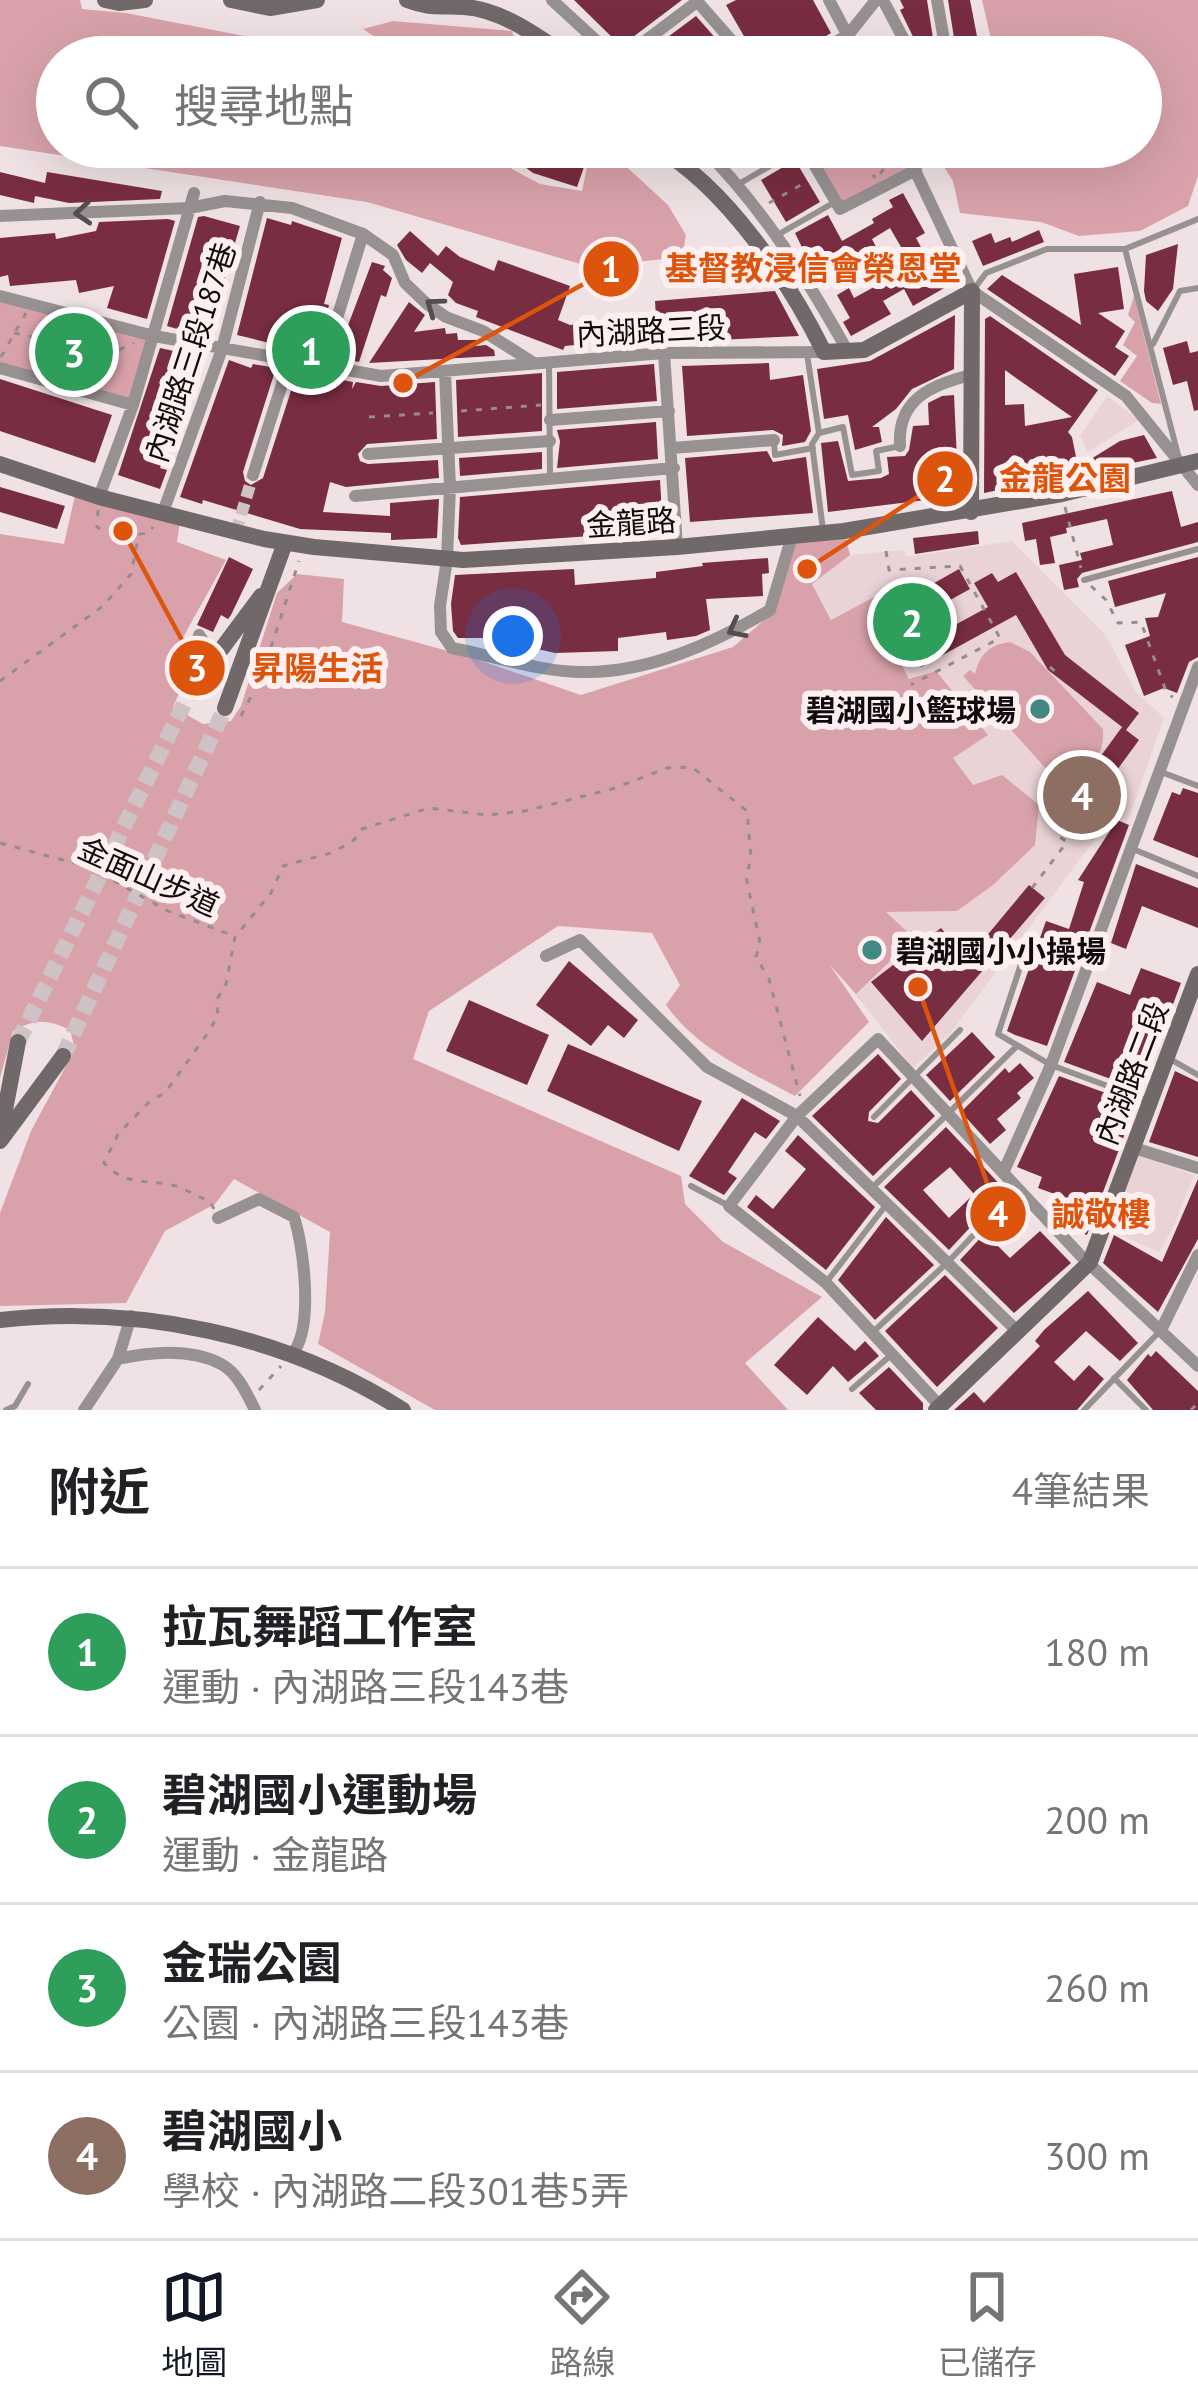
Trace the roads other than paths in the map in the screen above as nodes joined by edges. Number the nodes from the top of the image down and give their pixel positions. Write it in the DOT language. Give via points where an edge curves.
graph roads {
  1 [pos="105,0"];
  2 [pos="145,0"];
  3 [pos="231,0"];
  4 [pos="317,0"];
  5 [pos="407,0"];
  6 [pos="552,0"];
  7 [pos="829,0"];
  8 [pos="880,0"];
  9 [pos="937,0"];
  10 [pos="702,2"];
  11 [pos="848,35"];
  12 [pos="531,36"];
  13 [pos="591,36"];
  14 [pos="654,36"];
  15 [pos="729,36"];
  16 [pos="901,36"];
  17 [pos="943,36"];
  18 [pos="685,168"];
  19 [pos="721,168"];
  20 [pos="765,168"];
  21 [pos="817,168"];
  22 [pos="916,170"];
  23 [pos="736,184"];
  24 [pos="194,193"];
  25 [pos="260,202"];
  26 [pos="836,202"];
  27 [pos="189,208"];
  28 [pos="0,216"];
  29 [pos="1198,219"];
  30 [pos="363,234"];
  31 [pos="776,235"];
  32 [pos="1125,249"];
  33 [pos="1198,288"];
  34 [pos="973,291"];
  35 [pos="0,296"];
  36 [pos="154,336"];
  37 [pos="1151,347"];
  38 [pos="223,350"];
  39 [pos="815,352"];
  40 [pos="848,352"];
  41 [pos="664,353"];
  42 [pos="289,362"];
  43 [pos="542,363"];
  44 [pos="322,367"];
  45 [pos="0,368"];
  46 [pos="445,372"];
  47 [pos="971,375"];
  48 [pos="133,405"];
  49 [pos="669,411"];
  50 [pos="550,420"];
  51 [pos="819,434"];
  52 [pos="774,440"];
  53 [pos="550,441"];
  54 [pos="900,446"];
  55 [pos="448,448"];
  56 [pos="672,448"];
  57 [pos="813,448"];
  58 [pos="368,454"];
  59 [pos="1190,463"];
  60 [pos="0,464"];
  61 [pos="674,468"];
  62 [pos="253,475"];
  63 [pos="550,479"];
  64 [pos="1198,485"];
  65 [pos="450,487"];
  66 [pos="355,496"];
  67 [pos="99,497"];
  68 [pos="971,512"];
  69 [pos="158,514"];
  70 [pos="823,533"];
  71 [pos="792,536"];
  72 [pos="294,544"];
  73 [pos="677,547"];
  74 [pos="1198,549"];
  75 [pos="447,559"];
  76 [pos="1084,580"];
  77 [pos="266,590"];
  78 [pos="199,635"];
  79 [pos="216,653"];
  80 [pos="1198,667"];
  81 [pos="242,669"];
  82 [pos="1161,772"];
  83 [pos="1198,786"];
  84 [pos="1130,848"];
  85 [pos="1198,876"];
  86 [pos="1024,955"];
  87 [pos="546,956"];
  88 [pos="1198,974"];
  89 [pos="960,1030"];
  90 [pos="18,1042"];
  91 [pos="1016,1047"];
  92 [pos="63,1055"];
  93 [pos="1167,1058"];
  94 [pos="15,1062"];
  95 [pos="1051,1064"];
  96 [pos="51,1073"];
  97 [pos="1198,1075"];
  98 [pos="914,1078"];
  99 [pos="1150,1102"];
  100 [pos="800,1113"];
  101 [pos="947,1114"];
  102 [pos="874,1117"];
  103 [pos="1,1131"];
  104 [pos="1131,1147"];
  105 [pos="1198,1168"];
  106 [pos="1003,1173"];
  107 [pos="692,1186"];
  108 [pos="873,1187"];
  109 [pos="1017,1189"];
  110 [pos="889,1202"];
  111 [pos="729,1206"];
  112 [pos="218,1218"];
  113 [pos="1198,1255"];
  114 [pos="948,1262"];
  115 [pos="1090,1262"];
  116 [pos="826,1283"];
  117 [pos="131,1316"];
  118 [pos="0,1320"];
  119 [pos="1016,1330"];
  120 [pos="1162,1330"];
  121 [pos="873,1332"];
  122 [pos="292,1354"];
  123 [pos="891,1355"];
  124 [pos="118,1359"];
  125 [pos="1198,1366"];
  126 [pos="1114,1378"];
  127 [pos="28,1384"];
  128 [pos="852,1389"];
  129 [pos="248,1407"];
  130 [pos="938,1408"];
  131 [pos="6,1410"];
  132 [pos="84,1410"];
  133 [pos="403,1410"];
  134 [pos="1084,1410"];
  135 [pos="1146,1410"];
  1 -- 2 [label="street"];
  3 -- 4 [label="street" via="270,8"];
  5 -- 12 [label="street" via="492,14"];
  6 -- 13 [label="street"];
  7 -- 11 [label="street"];
  8 -- 11 [label="street"];
  8 -- 16 [label="street"];
  9 -- 17 [label="street"];
  10 -- 14 [label="street"];
  10 -- 15 [label="street"];
  18 -- 39 [label="street" via="764,254 798,302"];
  19 -- 23 [label="street"];
  20 -- 23 [label="lane"];
  21 -- 26 [label="street"];
  22 -- 26 [label="street" via="840,209"];
  22 -- 34 [label="street"];
  23 -- 31 [label="street"];
  24 -- 27 [label="street"];
  25 -- 27 [label="street, 內湖路三段"];
  25 -- 30 [label="street, 內湖路三段"];
  25 -- 38 [label="street, 內湖路三段187巷"];
  26 -- 31 [label="lane"];
  27 -- 28 [label="street, 內湖路三段, one-way"];
  27 -- 36 [label="street"];
  29 -- 32 [label="lane"];
  43 -- 30 [label="street, 內湖路三段, one-way" via="428,304 405,283 393,255"];
  30 -- 44 [label="street"];
  31 -- 40 [label="street"];
  32 -- 34 [label="lane" via="1047,249 986,273"];
  32 -- 37 [label="lane"];
  33 -- 37 [label="lane" via="1180,291"];
  34 -- 40 [label="street, 內湖路三段"];
  34 -- 47 [label="street"];
  34 -- 59 [label="street" via="1126,396"];
  35 -- 36 [label="street"];
  36 -- 38 [label="street"];
  36 -- 48 [label="street"];
  37 -- 59 [label="lane"];
  38 -- 42 [label="street"];
  38 -- 69 [label="street, 內湖路三段187巷"];
  39 -- 40 [label="street, 內湖路三段"];
  39 -- 41 [label="street, 內湖路三段"];
  39 -- 51 [label="lane"];
  41 -- 43 [label="street, 內湖路三段"];
  41 -- 49 [label="street"];
  42 -- 44 [label="street"];
  42 -- 62 [label="street"];
  43 -- 46 [label="street"];
  43 -- 50 [label="lane"];
  44 -- 46 [label="street" via="381,376"];
  45 -- 48 [label="street"];
  46 -- 55 [label="street"];
  47 -- 54 [label="street" via="908,407 898,421"];
  47 -- 68 [label="street"];
  48 -- 67 [label="street"];
  49 -- 50 [label="street"];
  49 -- 56 [label="street"];
  50 -- 53 [label="lane"];
  51 -- 54 [label="lane" via="843,427 852,475 879,471 876,451"];
  51 -- 57 [label="lane"];
  52 -- 56 [label="street"];
  52 -- 57 [label="lane" via="775,455"];
  53 -- 55 [label="street"];
  53 -- 63 [label="lane"];
  55 -- 58 [label="street"];
  55 -- 65 [label="street"];
  56 -- 61 [label="street"];
  57 -- 70 [label="lane"];
  59 -- 64 [label="street"];
  59 -- 68 [label="street, 金龍路"];
  60 -- 67 [label="street, 金龍路"];
  61 -- 63 [label="street"];
  61 -- 73 [label="street"];
  63 -- 65 [label="street"];
  65 -- 66 [label="street"];
  65 -- 75 [label="street"];
  67 -- 69 [label="street, 金龍路"];
  68 -- 70 [label="street, 金龍路"];
  69 -- 72 [label="street, 金龍路"];
  70 -- 71 [label="street, 金龍路"];
  71 -- 73 [label="street, 金龍路"];
  71 -- 75 [label="street, one-way" via="770,610 652,664 582,673 452,648 441,632"];
  72 -- 75 [label="street, 金龍路"];
  72 -- 77 [label="street"];
  73 -- 75 [label="street, 金龍路"];
  74 -- 76 [label="lane"];
  77 -- 79 [label="street"];
  77 -- 81 [label="street"];
  78 -- 79 [label="street"];
  79 -- 81 [label="street" via="228,673"];
  79 -- 81 [label="street" via="194,687 223,688 232,707"];
  80 -- 82 [label="street"];
  82 -- 83 [label="lane"];
  82 -- 84 [label="street"];
  84 -- 85 [label="lane"];
  84 -- 95 [label="street"];
  86 -- 91 [label="lane" via="998,1034"];
  87 -- 100 [label="street" via="580,940 707,1067"];
  88 -- 93 [label="street, 內湖路二段"];
  89 -- 98 [label="lane"];
  90 -- 94 [label="street"];
  91 -- 95 [label="lane"];
  91 -- 101 [label="lane"];
  92 -- 96 [label="street"];
  93 -- 97 [label="lane"];
  93 -- 99 [label="street, 內湖路二段"];
  94 -- 96 [label="street" via="35,1076"];
  94 -- 103 [label="street"];
  95 -- 99 [label="lane"];
  95 -- 106 [label="street"];
  96 -- 103 [label="street"];
  98 -- 100 [label="street" via="878,1039"];
  98 -- 101 [label="street"];
  98 -- 102 [label="lane"];
  99 -- 104 [label="street, 內湖路二段"];
  100 -- 108 [label="street"];
  100 -- 111 [label="street"];
  101 -- 106 [label="street"];
  101 -- 108 [label="lane"];
  104 -- 105 [label="street"];
  104 -- 115 [label="street, 內湖路二段"];
  106 -- 109 [label="street"];
  107 -- 111 [label="lane"];
  108 -- 110 [label="street"];
  109 -- 114 [label="lane"];
  109 -- 115 [label="street"];
  110 -- 114 [label="street"];
  110 -- 116 [label="lane"];
  111 -- 116 [label="street"];
  112 -- 122 [label="street" via="260,1199 294,1217 303,1245 303,1314 302,1344"];
  113 -- 120 [label="street"];
  114 -- 119 [label="street"];
  114 -- 121 [label="lane"];
  115 -- 119 [label="street, 內湖路二段"];
  115 -- 120 [label="street"];
  116 -- 121 [label="street"];
  117 -- 118 [label="street"];
  117 -- 122 [label="street"];
  117 -- 124 [label="street"];
  119 -- 130 [label="street, 內湖路二段"];
  120 -- 125 [label="street"];
  120 -- 126 [label="lane"];
  121 -- 123 [label="street"];
  122 -- 133 [label="street"];
  123 -- 128 [label="lane"];
  123 -- 130 [label="street"];
  124 -- 129 [label="street" via="166,1352 223,1365 238,1378"];
  124 -- 132 [label="street"];
  126 -- 134 [label="lane"];
  126 -- 135 [label="lane"];
  127 -- 131 [label="lane"];
}
